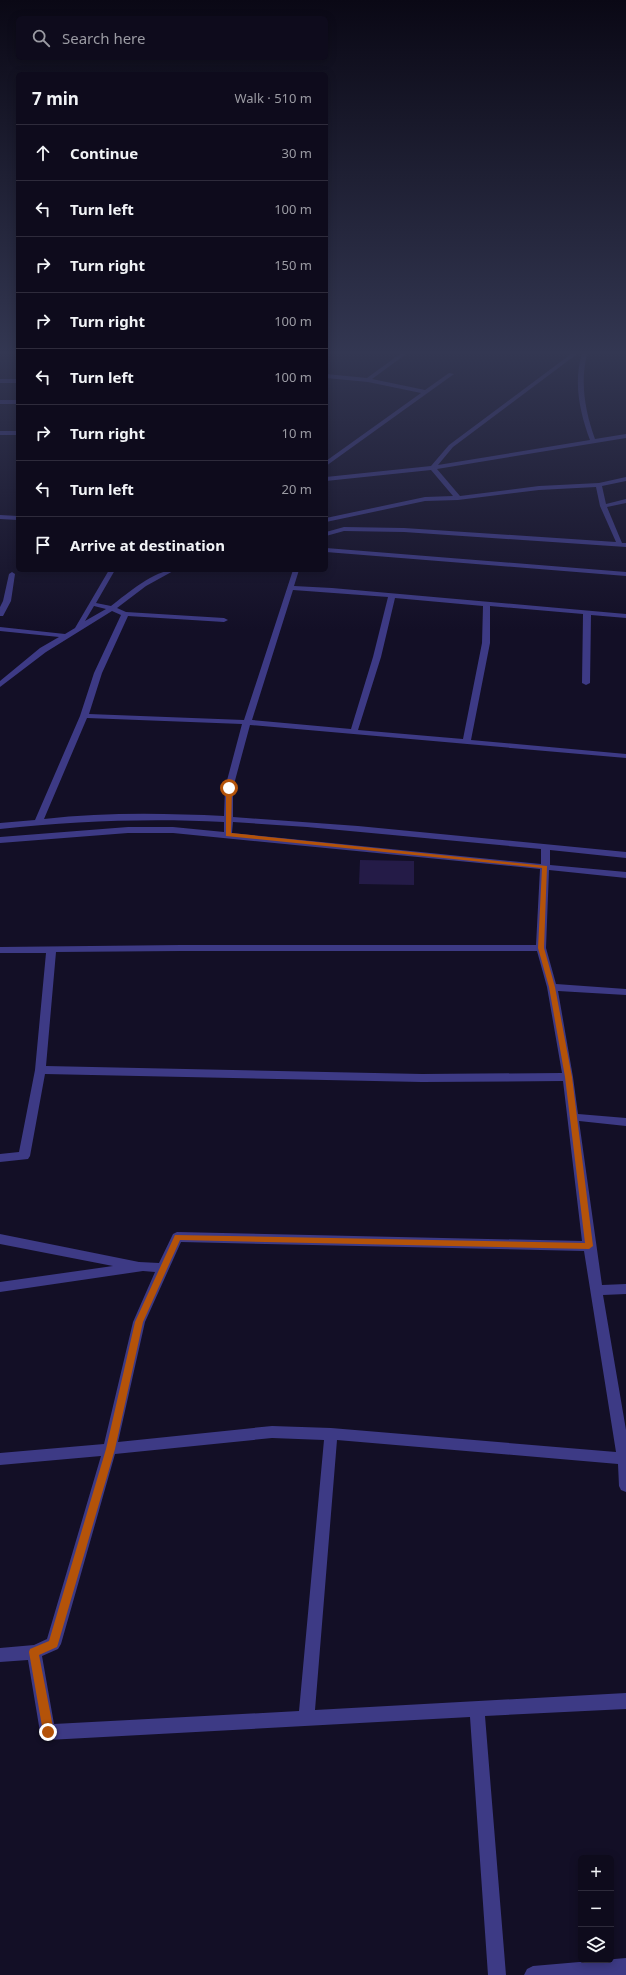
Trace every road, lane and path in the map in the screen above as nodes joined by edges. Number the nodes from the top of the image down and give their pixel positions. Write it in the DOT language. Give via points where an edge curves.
graph roads {
  1 [pos="351,446"];
  2 [pos="451,446"];
  3 [pos="566,446"];
  4 [pos="328,463"];
  5 [pos="432,468"];
  6 [pos="328,479"];
  7 [pos="626,479"];
  8 [pos="599,485"];
  9 [pos="458,498"];
  10 [pos="626,501"];
  11 [pos="603,506"];
  12 [pos="0,517"];
  13 [pos="16,518"];
  14 [pos="328,520"];
  15 [pos="328,533"];
  16 [pos="623,545"];
  17 [pos="328,550"];
  18 [pos="111,572"];
  19 [pos="168,572"];
  20 [pos="295,572"];
  21 [pos="12,574"];
  22 [pos="626,574"];
  23 [pos="291,588"];
  24 [pos="392,596"];
  25 [pos="93,604"];
  26 [pos="487,605"];
  27 [pos="112,608"];
  28 [pos="587,613"];
  29 [pos="0,614"];
  30 [pos="124,614"];
  31 [pos="626,616"];
  32 [pos="224,620"];
  33 [pos="0,628"];
  34 [pos="76,630"];
  35 [pos="67,636"];
  36 [pos="586,683"];
  37 [pos="0,685"];
  38 [pos="84,716"];
  39 [pos="247,722"];
  40 [pos="354,731"];
  41 [pos="467,741"];
  42 [pos="626,756"];
  43 [pos="228,819"];
  44 [pos="39,821"];
  45 [pos="0,826"];
  46 [pos="228,835"];
  47 [pos="0,840"];
  48 [pos="546,848"];
  49 [pos="626,855"];
  50 [pos="545,867"];
  51 [pos="626,875"];
  52 [pos="541,948"];
  53 [pos="51,949"];
  54 [pos="0,950"];
  55 [pos="552,987"];
  56 [pos="626,992"];
  57 [pos="40,1070"];
  58 [pos="568,1077"];
  59 [pos="573,1117"];
  60 [pos="626,1122"];
  61 [pos="0,1158"];
  62 [pos="0,1239"];
  63 [pos="589,1246"];
  64 [pos="143,1266"];
  65 [pos="163,1268"];
  66 [pos="0,1287"];
  67 [pos="626,1289"];
  68 [pos="596,1290"];
  69 [pos="331,1434"];
  70 [pos="110,1449"];
  71 [pos="0,1459"];
  72 [pos="624,1459"];
  73 [pos="626,1486"];
  74 [pos="34,1652"];
  75 [pos="0,1655"];
  76 [pos="626,1701"];
  77 [pos="477,1709"];
  78 [pos="306,1719"];
  79 [pos="626,1967"];
  80 [pos="497,1975"];
  81 [pos="533,1975"];
  1 -- 4 [label="street"];
  2 -- 5 [label="street"];
  3 -- 5 [label="street"];
  5 -- 6 [label="street"];
  5 -- 9 [label="street"];
  7 -- 8 [label="street"];
  8 -- 9 [label="street" via="539,488"];
  8 -- 11 [label="street"];
  9 -- 14 [label="street" via="425,499"];
  10 -- 11 [label="street"];
  11 -- 16 [label="street"];
  12 -- 13 [label="street"];
  15 -- 16 [label="street" via="344,529 404,530"];
  17 -- 22 [label="street"];
  18 -- 25 [label="street"];
  19 -- 27 [label="street" via="144,585"];
  20 -- 23 [label="street"];
  21 -- 29 [label="street" via="7,601"];
  23 -- 24 [label="street"];
  23 -- 39 [label="street"];
  24 -- 26 [label="street"];
  24 -- 40 [label="street"];
  25 -- 27 [label="street"];
  25 -- 34 [label="street"];
  26 -- 28 [label="street"];
  26 -- 41 [label="street" via="486,643"];
  27 -- 30 [label="street"];
  27 -- 34 [label="street"];
  28 -- 31 [label="street"];
  28 -- 36 [label="street"];
  30 -- 32 [label="street"];
  30 -- 38 [label="street" via="98,673"];
  33 -- 35 [label="street"];
  34 -- 35 [label="street"];
  35 -- 37 [label="street" via="43,650"];
  38 -- 39 [label="street"];
  38 -- 44 [label="street"];
  39 -- 40 [label="street"];
  39 -- 43 [label="street" via="229,788"];
  40 -- 41 [label="street"];
  41 -- 42 [label="street"];
  43 -- 44 [label="street" via="130,817"];
  43 -- 46 [label="street"];
  43 -- 48 [label="street" via="343,827"];
  44 -- 45 [label="street"];
  46 -- 47 [label="street" via="173,830 128,830"];
  46 -- 50 [label="street"];
  48 -- 49 [label="street"];
  48 -- 50 [label="street"];
  50 -- 51 [label="street"];
  50 -- 52 [label="street"];
  52 -- 53 [label="street"];
  52 -- 55 [label="street"];
  53 -- 54 [label="street"];
  53 -- 57 [label="street"];
  55 -- 56 [label="street"];
  55 -- 58 [label="street"];
  57 -- 58 [label="street" via="422,1078"];
  57 -- 61 [label="street" via="24,1156"];
  58 -- 59 [label="street"];
  59 -- 60 [label="street"];
  59 -- 63 [label="street"];
  62 -- 64 [label="street"];
  63 -- 65 [label="street" via="177,1237"];
  63 -- 68 [label="street"];
  64 -- 65 [label="street"];
  64 -- 66 [label="street"];
  65 -- 70 [label="street" via="139,1322"];
  67 -- 68 [label="street"];
  68 -- 72 [label="street"];
  69 -- 70 [label="street" via="272,1432"];
  69 -- 72 [label="street"];
  69 -- 78 [label="street"];
  70 -- 71 [label="street"];
  70 -- 74 [label="street" via="53,1644"];
  72 -- 73 [label="street"];
  74 -- 75 [label="street"];
  74 -- 78 [label="street" via="48,1732"];
  76 -- 77 [label="street"];
  77 -- 78 [label="street"];
  77 -- 80 [label="street"];
  79 -- 81 [label="street"];
}
